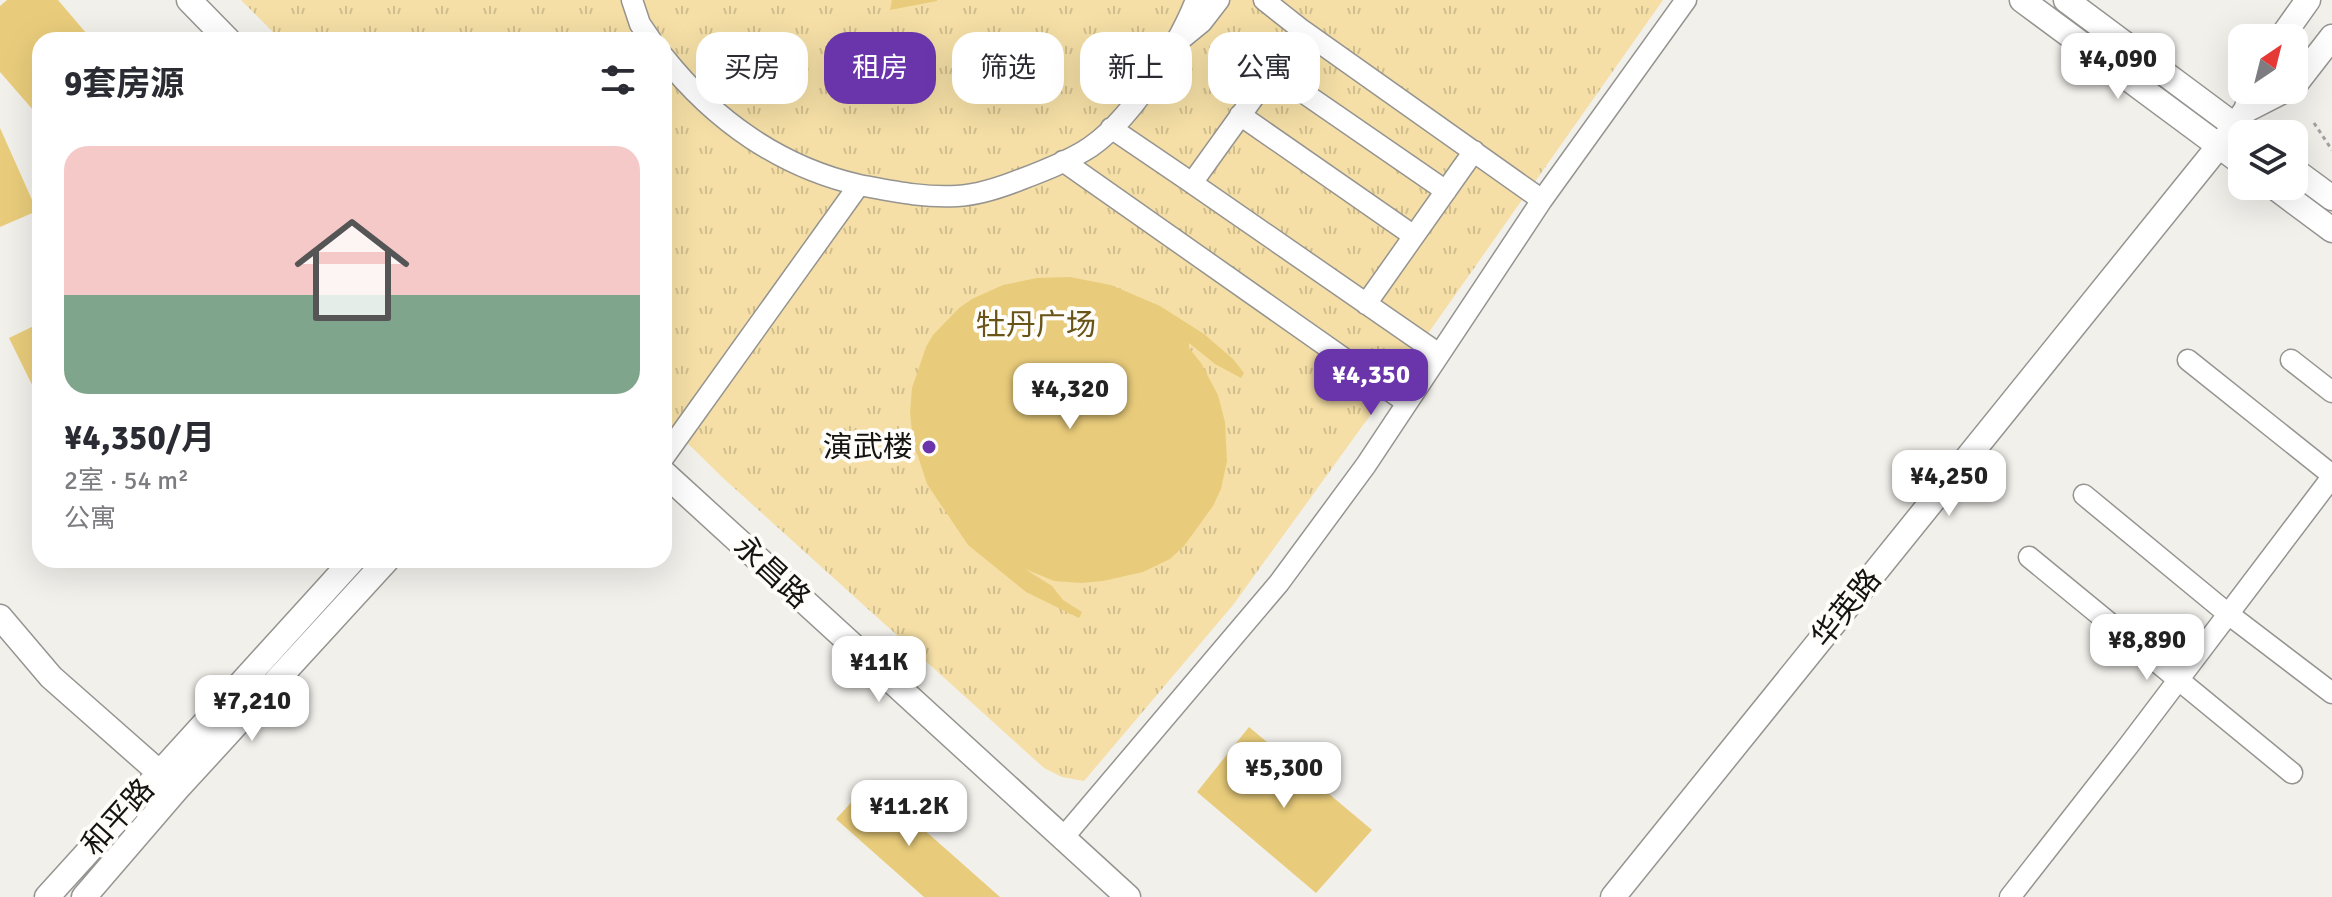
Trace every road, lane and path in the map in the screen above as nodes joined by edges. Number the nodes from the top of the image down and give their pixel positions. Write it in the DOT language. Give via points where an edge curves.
graph roads {
  1 [pos="189,0"];
  2 [pos="632,0"];
  3 [pos="1196,0"];
  4 [pos="1219,0"];
  5 [pos="1264,0"];
  6 [pos="1686,0"];
  7 [pos="2022,0"];
  8 [pos="2066,0"];
  9 [pos="2308,0"];
  10 [pos="2291,24"];
  11 [pos="1302,30"];
  12 [pos="220,32"];
  13 [pos="646,32"];
  14 [pos="1181,32"];
  15 [pos="1190,32"];
  16 [pos="2332,37"];
  17 [pos="672,66"];
  18 [pos="2308,68"];
  19 [pos="1131,104"];
  20 [pos="1248,104"];
  21 [pos="1320,104"];
  22 [pos="2263,104"];
  23 [pos="1240,115"];
  24 [pos="2245,115"];
  25 [pos="2314,123"];
  26 [pos="1111,128"];
  27 [pos="2332,150"];
  28 [pos="1474,151"];
  29 [pos="2228,153"];
  30 [pos="1063,161"];
  31 [pos="2308,180"];
  32 [pos="1192,183"];
  33 [pos="859,185"];
  34 [pos="1446,191"];
  35 [pos="2332,198"];
  36 [pos="1542,200"];
  37 [pos="2292,200"];
  38 [pos="2332,230"];
  39 [pos="1414,236"];
  40 [pos="1366,304"];
  41 [pos="1439,354"];
  42 [pos="2188,360"];
  43 [pos="2291,360"];
  44 [pos="2332,392"];
  45 [pos="1406,402"];
  46 [pos="672,446"];
  47 [pos="2332,476"];
  48 [pos="672,480"];
  49 [pos="2084,495"];
  50 [pos="2029,557"];
  51 [pos="346,568"];
  52 [pos="380,568"];
  53 [pos="2227,613"];
  54 [pos="0,617"];
  55 [pos="2178,679"];
  56 [pos="2332,693"];
  57 [pos="158,772"];
  58 [pos="2292,773"];
  59 [pos="177,789"];
  60 [pos="1062,839"];
  61 [pos="47,897"];
  62 [pos="84,897"];
  63 [pos="1128,897"];
  64 [pos="1613,897"];
  65 [pos="2010,897"];
  1 -- 12 [label="main road"];
  2 -- 13 [label="street"];
  3 -- 14 [label="street"];
  4 -- 15 [label="street"];
  5 -- 11 [label="street"];
  6 -- 36 [label="street"];
  7 -- 29 [label="main road"];
  8 -- 24 [label="main road"];
  9 -- 10 [label="main road"];
  11 -- 28 [label="street"];
  16 -- 18 [label="main road"];
  17 -- 33 [label="street" via="699,97 765,148 832,179"];
  19 -- 26 [label="street"];
  20 -- 23 [label="street"];
  21 -- 34 [label="street"];
  22 -- 24 [label="main road"];
  23 -- 32 [label="street"];
  23 -- 39 [label="street"];
  24 -- 64 [label="main road, 华英路"];
  25 -- 27 [label="path"];
  26 -- 30 [label="street" via="1085,151"];
  26 -- 32 [label="street"];
  28 -- 34 [label="street"];
  28 -- 36 [label="street"];
  30 -- 33 [label="street" via="1000,188 960,196 915,196"];
  30 -- 45 [label="street"];
  31 -- 35 [label="main road"];
  32 -- 40 [label="street"];
  33 -- 46 [label="street"];
  34 -- 39 [label="street"];
  36 -- 41 [label="street"];
  37 -- 38 [label="main road"];
  39 -- 40 [label="street"];
  40 -- 41 [label="street"];
  41 -- 45 [label="street"];
  42 -- 47 [label="street"];
  43 -- 44 [label="street"];
  45 -- 60 [label="street" via="1279,583"];
  47 -- 53 [label="street"];
  48 -- 60 [label="main road, 永昌路"];
  49 -- 53 [label="street"];
  50 -- 55 [label="street"];
  51 -- 57 [label="main road, 和平路"];
  52 -- 59 [label="main road, 和平路"];
  53 -- 55 [label="street"];
  53 -- 56 [label="street"];
  54 -- 57 [label="main road" via="51,677"];
  55 -- 58 [label="street"];
  55 -- 65 [label="street"];
  57 -- 59 [label="main road"];
  57 -- 61 [label="main road, 和平路"];
  59 -- 62 [label="main road, 和平路"];
  60 -- 63 [label="main road, 永昌路"];
}
